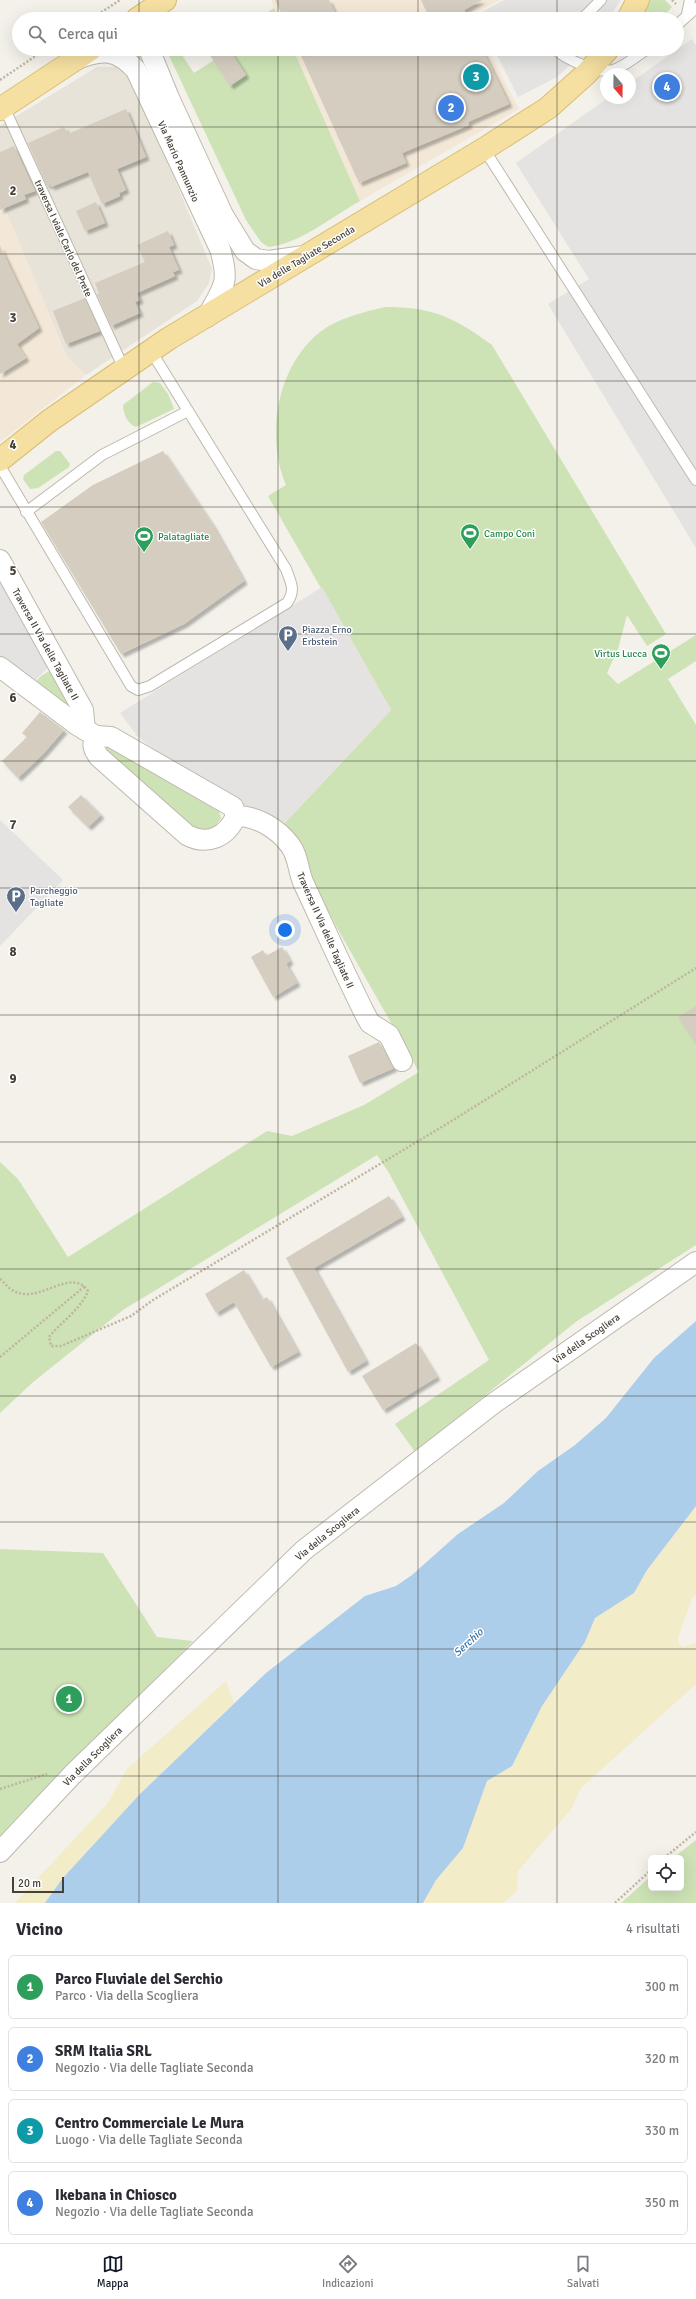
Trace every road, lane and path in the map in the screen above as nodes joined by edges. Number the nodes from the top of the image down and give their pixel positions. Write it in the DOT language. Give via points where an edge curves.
graph roads {
  1 [pos="120,0"];
  2 [pos="601,0"];
  3 [pos="638,0"];
  4 [pos="690,0"];
  5 [pos="696,8"];
  6 [pos="102,12"];
  7 [pos="589,12"];
  8 [pos="632,12"];
  9 [pos="692,16"];
  10 [pos="36,56"];
  11 [pos="80,56"];
  12 [pos="121,56"];
  13 [pos="152,56"];
  14 [pos="562,56"];
  15 [pos="602,56"];
  16 [pos="636,56"];
  17 [pos="591,68"];
  18 [pos="0,80"];
  19 [pos="2,108"];
  20 [pos="484,149"];
  21 [pos="308,255"];
  22 [pos="207,317"];
  23 [pos="150,351"];
  24 [pos="124,369"];
  25 [pos="188,411"];
  26 [pos="0,460"];
  27 [pos="0,466"];
  28 [pos="696,480"];
  29 [pos="26,512"];
  30 [pos="0,560"];
  31 [pos="0,667"];
  32 [pos="91,733"];
  33 [pos="236,816"];
  34 [pos="696,968"];
  35 [pos="402,1061"];
  36 [pos="696,1262"];
  37 [pos="0,1279"];
  38 [pos="85,1286"];
  39 [pos="0,1357"];
  40 [pos="72,1775"];
  41 [pos="0,1789"];
  42 [pos="696,1832"];
  43 [pos="0,1852"];
  44 [pos="668,1855"];
  45 [pos="648,1873"];
  46 [pos="615,1903"];
  1 -- 6 [label="path"];
  2 -- 7 [label="lane"];
  3 -- 8 [label="main road"];
  4 -- 9 [label="lane"];
  5 -- 9 [label="lane"];
  10 -- 18 [label="path"];
  11 -- 19 [label="main road"];
  12 -- 22 [label="street, Via Mario Pannunzio" via="136,70 220,249 226,270 222,289"];
  13 -- 21 [label="street, Via Mario Pannunzio" via="223,215 245,251 256,259 269,261"];
  14 -- 17 [label="lane"];
  15 -- 17 [label="main road, Via delle Tagliate Seconda"];
  16 -- 17 [label="lane" via="612,70"];
  17 -- 20 [label="main road, Via delle Tagliate Seconda" via="548,108"];
  19 -- 24 [label="lane, traversa I viale Carlo del Prete"];
  20 -- 21 [label="main road, Via delle Tagliate Seconda"];
  20 -- 28 [label="lane"];
  21 -- 22 [label="main road, Via delle Tagliate Seconda"];
  22 -- 23 [label="main road, Via delle Tagliate Seconda"];
  23 -- 24 [label="main road, Via delle Tagliate Seconda"];
  23 -- 25 [label="lane"];
  24 -- 26 [label="main road, Via delle Tagliate Seconda" via="49,421"];
  25 -- 29 [label="lane" via="102,455"];
  25 -- 29 [label="lane" via="286,569 293,589 287,603 150,686 138,690 131,686"];
  27 -- 29 [label="lane"];
  30 -- 32 [label="street, Traversa II Via delle Tagliate II" via="83,710"];
  31 -- 32 [label="street"];
  32 -- 33 [label="street" via="111,737 233,807"];
  32 -- 33 [label="street, Traversa II Via delle Tagliate II" via="94,749 99,757 187,835 196,840 214,839 231,827"];
  33 -- 35 [label="street, Traversa II Via delle Tagliate II" via="248,816 259,820 291,845 302,880 366,1016 370,1023 389,1035"];
  34 -- 38 [label="path" via="450,1122 153,1300 131,1316 61,1346 51,1346 49,1337 84,1300 88,1291"];
  36 -- 40 [label="street, Via della Scogliera" via="494,1403 304,1550"];
  37 -- 38 [label="path" via="13,1291 28,1296 64,1283"];
  38 -- 39 [label="path"];
  40 -- 41 [label="path" via="39,1775"];
  40 -- 43 [label="street, Via della Scogliera"];
  42 -- 44 [label="path"];
  45 -- 46 [label="path"];
}
